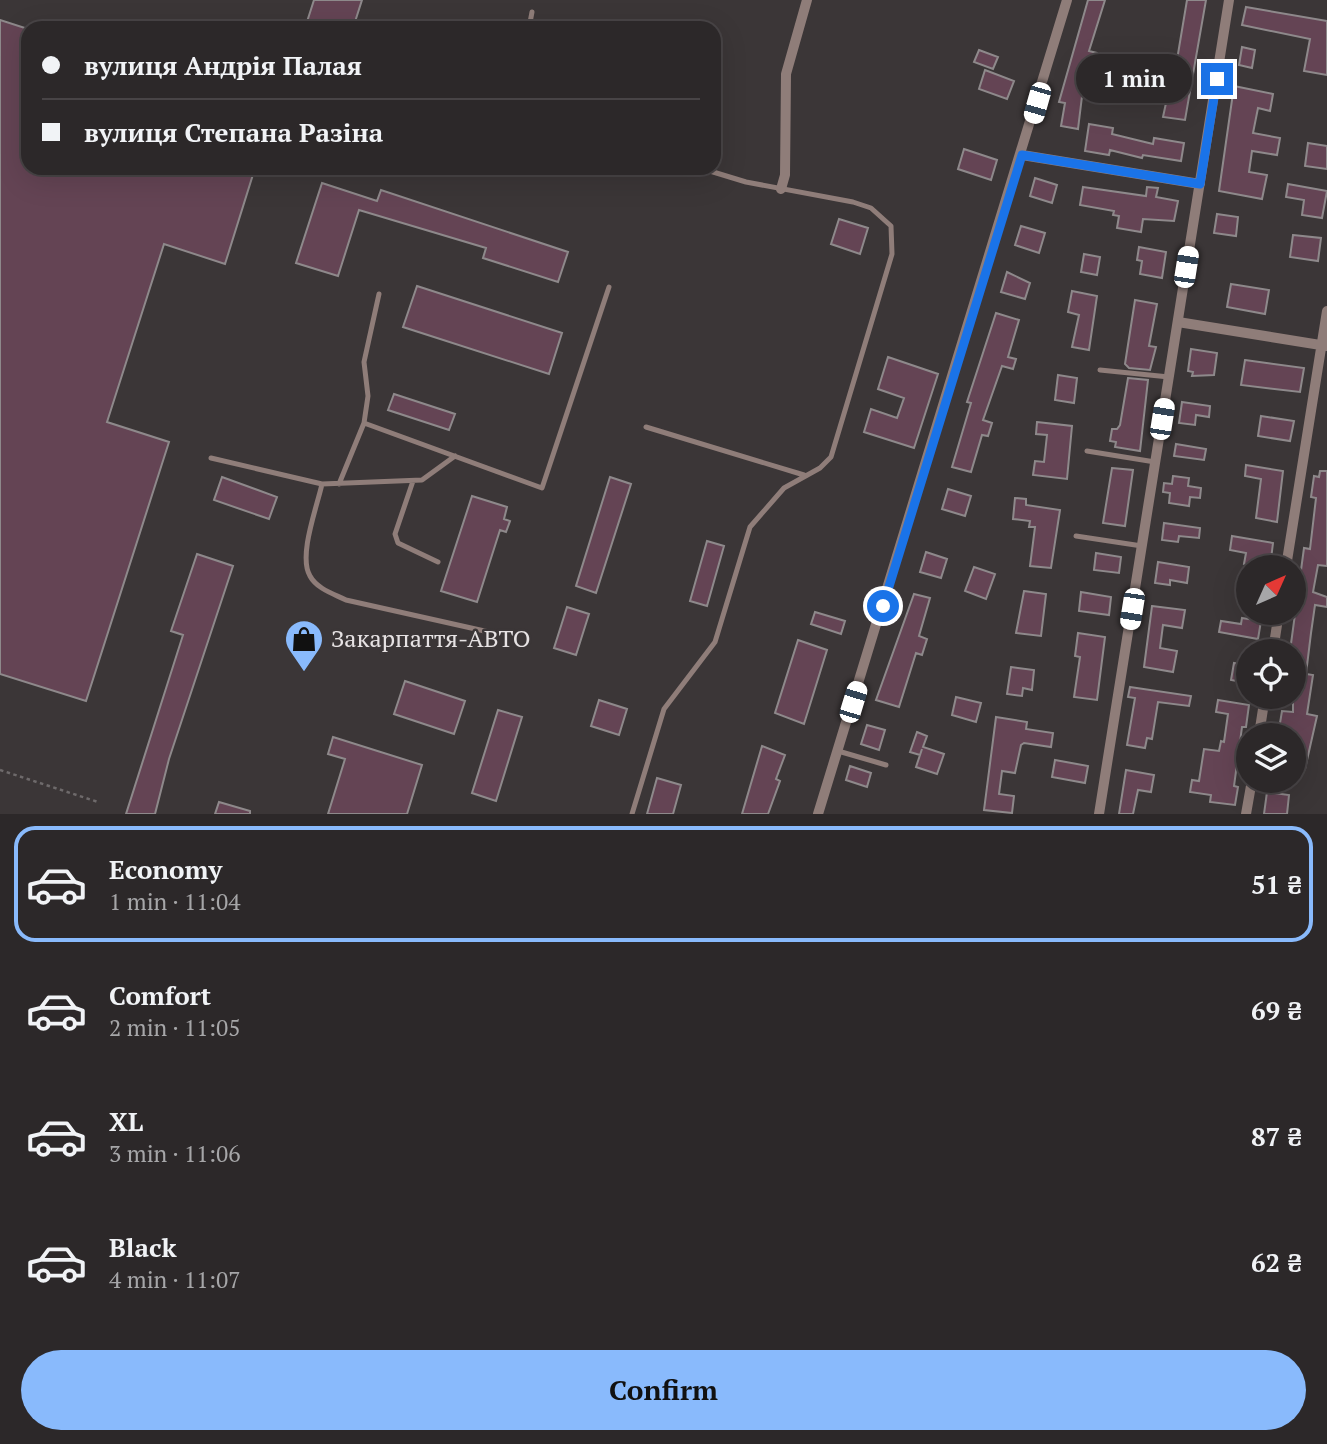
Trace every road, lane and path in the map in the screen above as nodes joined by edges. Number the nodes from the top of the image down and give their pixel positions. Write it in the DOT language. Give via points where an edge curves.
graph roads {
  1 [pos="807,0"];
  2 [pos="1067,0"];
  3 [pos="1229,0"];
  4 [pos="532,12"];
  5 [pos="530,21"];
  6 [pos="1022,155"];
  7 [pos="721,174"];
  8 [pos="1200,184"];
  9 [pos="781,190"];
  10 [pos="608,287"];
  11 [pos="379,295"];
  12 [pos="1327,311"];
  13 [pos="1178,322"];
  14 [pos="1324,346"];
  15 [pos="1100,370"];
  16 [pos="1169,377"];
  17 [pos="364,423"];
  18 [pos="646,427"];
  19 [pos="1087,451"];
  20 [pos="455,456"];
  21 [pos="211,458"];
  22 [pos="1155,462"];
  23 [pos="804,475"];
  24 [pos="413,481"];
  25 [pos="322,484"];
  26 [pos="339,484"];
  27 [pos="1076,536"];
  28 [pos="1142,546"];
  29 [pos="1288,555"];
  30 [pos="438,562"];
  31 [pos="489,632"];
  32 [pos="838,751"];
  33 [pos="886,765"];
  34 [pos="0,770"];
  35 [pos="1250,793"];
  36 [pos="98,802"];
  37 [pos="632,814"];
  38 [pos="818,814"];
  39 [pos="1099,814"];
  40 [pos="1246,814"];
  1 -- 9 [label="street" via="786,74"];
  2 -- 6 [label="street"];
  3 -- 8 [label="street"];
  4 -- 5 [label="lane"];
  6 -- 8 [label="street"];
  6 -- 32 [label="street"];
  7 -- 9 [label="lane"];
  8 -- 13 [label="street"];
  9 -- 23 [label="lane" via="872,208 891,226 894,237 886,280 840,433 826,463"];
  10 -- 20 [label="lane" via="542,488"];
  11 -- 17 [label="lane" via="364,362 369,396"];
  12 -- 14 [label="street"];
  13 -- 14 [label="street"];
  13 -- 16 [label="street"];
  14 -- 29 [label="street"];
  15 -- 16 [label="lane"];
  16 -- 22 [label="street"];
  17 -- 20 [label="lane"];
  17 -- 26 [label="lane"];
  18 -- 23 [label="lane"];
  19 -- 22 [label="lane"];
  20 -- 24 [label="lane" via="429,476"];
  21 -- 25 [label="lane"];
  22 -- 28 [label="street"];
  23 -- 37 [label="lane" via="785,488 750,527 715,642 664,709"];
  24 -- 26 [label="lane"];
  24 -- 30 [label="lane" via="395,534 398,543"];
  25 -- 26 [label="lane"];
  25 -- 31 [label="lane" via="305,556 310,576 324,590 346,600"];
  27 -- 28 [label="lane"];
  28 -- 39 [label="street"];
  32 -- 33 [label="lane"];
  32 -- 38 [label="street"];
  34 -- 36 [label="path"];
  35 -- 40 [label="street"];
}
